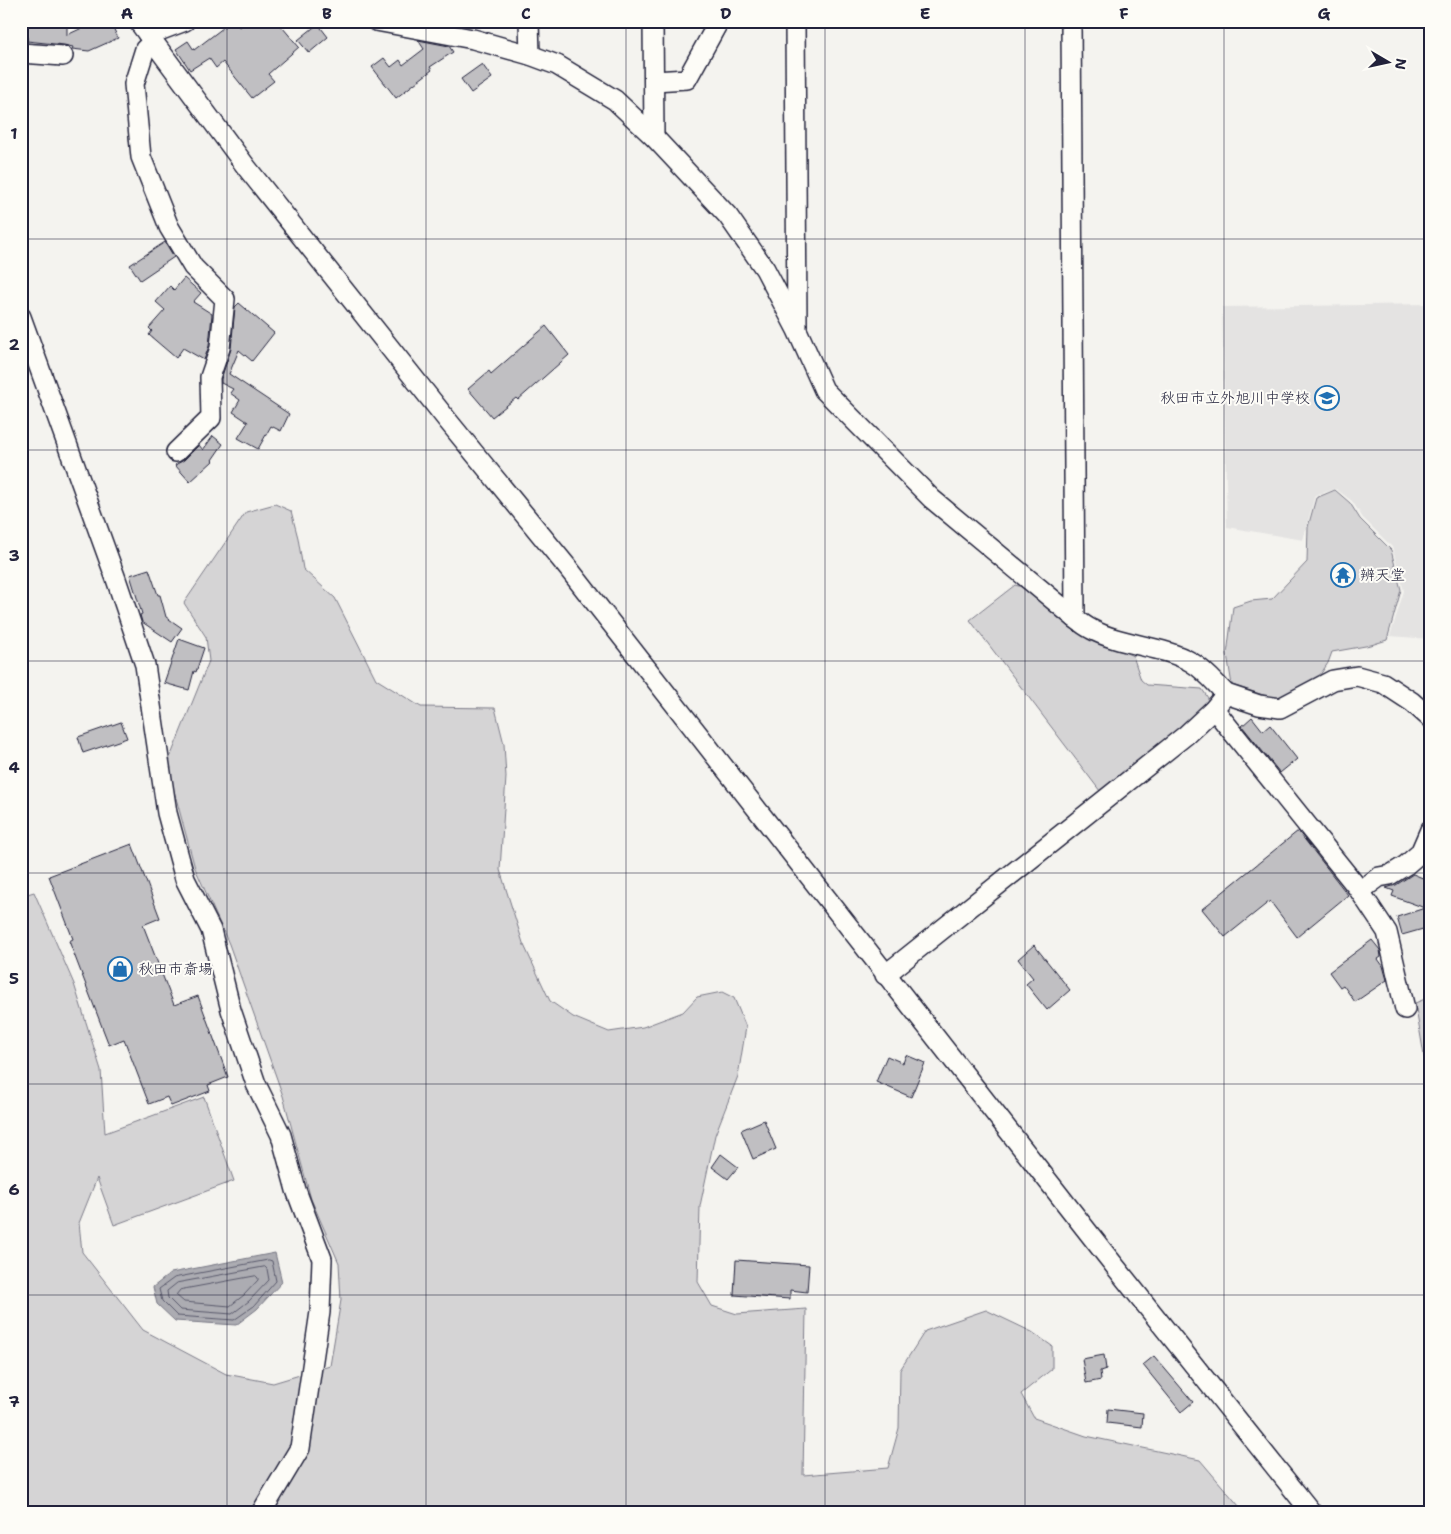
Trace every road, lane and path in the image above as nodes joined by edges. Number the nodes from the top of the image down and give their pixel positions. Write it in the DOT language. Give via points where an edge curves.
graph roads {
  1 [pos="185,21"];
  2 [pos="376,21"];
  3 [pos="529,21"];
  4 [pos="653,21"];
  5 [pos="719,21"];
  6 [pos="795,21"];
  7 [pos="1072,21"];
  8 [pos="165,24"];
  9 [pos="147,33"];
  10 [pos="21,53"];
  11 [pos="530,55"];
  12 [pos="63,56"];
  13 [pos="654,81"];
  14 [pos="654,137"];
  15 [pos="21,317"];
  16 [pos="797,330"];
  17 [pos="176,452"];
  18 [pos="1075,618"];
  19 [pos="1226,694"];
  20 [pos="1214,709"];
  21 [pos="1430,718"];
  22 [pos="1430,830"];
  23 [pos="1360,891"];
  24 [pos="885,975"];
  25 [pos="1405,1009"];
  26 [pos="261,1513"];
  27 [pos="1312,1513"];
  1 -- 8 [label="street"];
  2 -- 11 [label="street" via="473,39"];
  3 -- 11 [label="street"];
  4 -- 13 [label="street"];
  5 -- 13 [label="street" via="687,80"];
  6 -- 16 [label="street"];
  7 -- 18 [label="street"];
  8 -- 9 [label="street"];
  9 -- 17 [label="street" via="134,84 141,157 169,227 194,267 225,299 220,348 210,377 211,418"];
  9 -- 24 [label="street" via="247,168 568,568"];
  10 -- 12 [label="street"];
  11 -- 14 [label="street" via="558,65 615,100"];
  13 -- 14 [label="street"];
  14 -- 16 [label="street" via="728,216 765,269"];
  15 -- 26 [label="street" via="145,666 167,813 185,879 210,930 231,1010 256,1084 281,1136 296,1190 322,1259 320,1312 300,1448"];
  16 -- 18 [label="street" via="824,390 932,499"];
  18 -- 19 [label="street" via="1091,630 1192,662"];
  19 -- 20 [label="street"];
  19 -- 21 [label="street" via="1280,708 1333,680 1358,676 1383,683"];
  20 -- 23 [label="street"];
  20 -- 24 [label="street" via="1186,735"];
  22 -- 23 [label="street" via="1420,853 1406,866 1390,875 1378,877"];
  23 -- 25 [label="street" via="1387,932"];
  24 -- 27 [label="street"];
}
